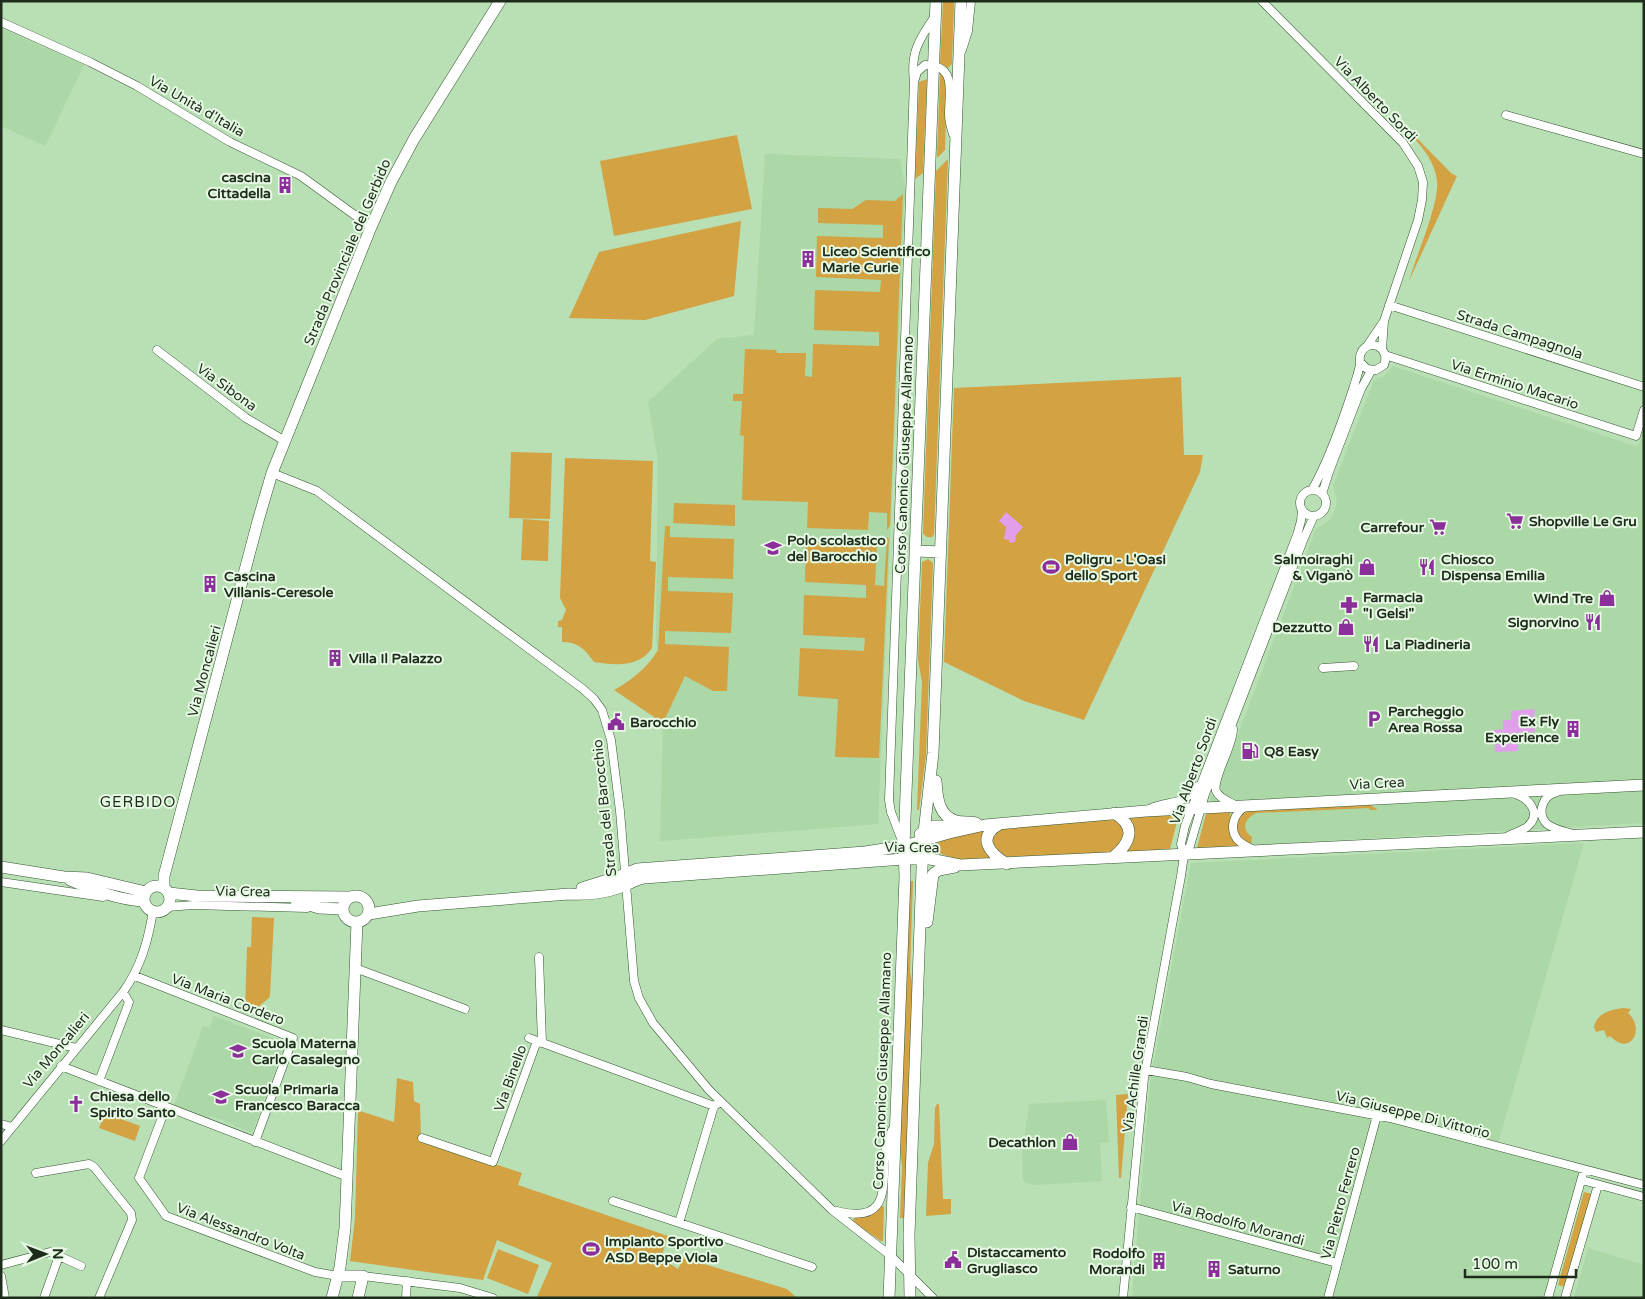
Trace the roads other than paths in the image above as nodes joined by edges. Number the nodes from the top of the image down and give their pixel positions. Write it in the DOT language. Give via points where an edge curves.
graph roads {
  1 [pos="500,1"];
  2 [pos="936,1"];
  3 [pos="961,1"];
  4 [pos="971,1"];
  5 [pos="1262,1"];
  6 [pos="936,14"];
  7 [pos="1,22"];
  8 [pos="959,59"];
  9 [pos="934,65"];
  10 [pos="914,81"];
  11 [pos="1506,115"];
  12 [pos="956,147"];
  13 [pos="1644,154"];
  14 [pos="371,227"];
  15 [pos="1389,305"];
  16 [pos="1384,321"];
  17 [pos="1367,346"];
  18 [pos="157,350"];
  19 [pos="1384,352"];
  20 [pos="1360,362"];
  21 [pos="1371,371"];
  22 [pos="1644,387"];
  23 [pos="1644,410"];
  24 [pos="285,441"];
  25 [pos="272,473"];
  26 [pos="1312,490"];
  27 [pos="1322,494"];
  28 [pos="1302,510"];
  29 [pos="1314,516"];
  30 [pos="916,551"];
  31 [pos="941,552"];
  32 [pos="1354,666"];
  33 [pos="1323,668"];
  34 [pos="1245,679"];
  35 [pos="1232,723"];
  36 [pos="933,753"];
  37 [pos="1201,783"];
  38 [pos="1644,785"];
  39 [pos="1579,788"];
  40 [pos="1507,792"];
  41 [pos="1249,805"];
  42 [pos="1237,806"];
  43 [pos="1197,807"];
  44 [pos="1146,811"];
  45 [pos="1114,813"];
  46 [pos="1002,823"];
  47 [pos="985,825"];
  48 [pos="1644,832"];
  49 [pos="924,835"];
  50 [pos="1575,835"];
  51 [pos="1502,839"];
  52 [pos="904,846"];
  53 [pos="1257,851"];
  54 [pos="1184,855"];
  55 [pos="1112,858"];
  56 [pos="904,859"];
  57 [pos="923,859"];
  58 [pos="1007,864"];
  59 [pos="960,865"];
  60 [pos="1,867"];
  61 [pos="64,877"];
  62 [pos="625,880"];
  63 [pos="1,882"];
  64 [pos="160,893"];
  65 [pos="349,897"];
  66 [pos="115,898"];
  67 [pos="280,898"];
  68 [pos="320,908"];
  69 [pos="369,908"];
  70 [pos="343,909"];
  71 [pos="153,911"];
  72 [pos="357,922"];
  73 [pos="539,957"];
  74 [pos="355,968"];
  75 [pos="134,976"];
  76 [pos="123,992"];
  77 [pos="917,1007"];
  78 [pos="465,1009"];
  79 [pos="1,1030"];
  80 [pos="536,1041"];
  81 [pos="76,1048"];
  82 [pos="61,1066"];
  83 [pos="1146,1070"];
  84 [pos="99,1081"];
  85 [pos="717,1104"];
  86 [pos="166,1107"];
  87 [pos="1376,1115"];
  88 [pos="896,1121"];
  89 [pos="1,1124"];
  90 [pos="12,1127"];
  91 [pos="422,1138"];
  92 [pos="1,1141"];
  93 [pos="255,1142"];
  94 [pos="1584,1170"];
  95 [pos="36,1173"];
  96 [pos="348,1177"];
  97 [pos="1582,1180"];
  98 [pos="1598,1185"];
  99 [pos="1644,1185"];
  100 [pos="1644,1197"];
  101 [pos="613,1201"];
  102 [pos="1131,1207"];
  103 [pos="832,1210"];
  104 [pos="679,1223"];
  105 [pos="59,1256"];
  106 [pos="891,1256"];
  107 [pos="1337,1263"];
  108 [pos="1,1265"];
  109 [pos="81,1266"];
  110 [pos="812,1267"];
  111 [pos="910,1273"];
  112 [pos="1,1276"];
  113 [pos="338,1276"];
  114 [pos="363,1276"];
  115 [pos="407,1281"];
  116 [pos="5,1298"];
  117 [pos="44,1298"];
  118 [pos="99,1298"];
  119 [pos="332,1298"];
  120 [pos="358,1298"];
  121 [pos="406,1298"];
  122 [pos="493,1298"];
  123 [pos="889,1298"];
  124 [pos="910,1298"];
  125 [pos="933,1298"];
  126 [pos="1123,1298"];
  127 [pos="1328,1298"];
  128 [pos="1548,1298"];
  129 [pos="1565,1298"];
  1 -- 14 [label="street, Strada Provinciale del Gerbido" via="414,139"];
  2 -- 6 [label="street, Corso Canonico Giuseppe Allamano"];
  3 -- 8 [label="street"];
  4 -- 8 [label="street" via="968,30"];
  5 -- 15 [label="street, Via Alberto Sordi" via="1403,142 1418,166 1423,182 1421,209"];
  6 -- 9 [label="street, Corso Canonico Giuseppe Allamano"];
  6 -- 10 [label="street, Corso Canonico Giuseppe Allamano" via="915,49"];
  7 -- 14 [label="street, Via Unità d'Italia" via="90,62 230,142 300,176"];
  8 -- 12 [label="street"];
  9 -- 10 [label="street" via="920,68"];
  9 -- 12 [label="street" via="946,72 949,79 949,117"];
  9 -- 30 [label="street, Corso Canonico Giuseppe Allamano"];
  10 -- 52 [label="street, Corso Canonico Giuseppe Allamano" via="889,800"];
  11 -- 13 [label="street"];
  12 -- 31 [label="street"];
  14 -- 24 [label="street, Strada Provinciale del Gerbido"];
  15 -- 16 [label="street, Via Alberto Sordi"];
  15 -- 22 [label="street, Strada Campagnola"];
  16 -- 17 [label="street, Via Alberto Sordi"];
  16 -- 19 [label="street, Via Alberto Sordi"];
  17 -- 19 [label="street" via="1375,345"];
  17 -- 20 [label="street, Via Alberto Sordi" via="1360,353"];
  18 -- 24 [label="street, Via Sibona" via="246,418"];
  19 -- 21 [label="street, Via Alberto Sordi" via="1382,367"];
  19 -- 23 [label="street, Via Erminio Macario" via="1636,436"];
  20 -- 21 [label="street"];
  20 -- 26 [label="street, Via Alberto Sordi" via="1354,387"];
  21 -- 27 [label="street, Via Alberto Sordi" via="1361,389"];
  24 -- 25 [label="street, Strada Provinciale del Gerbido"];
  25 -- 62 [label="street, Strada del Barocchio" via="316,491 594,699 602,710 611,740"];
  25 -- 64 [label="street, Via Moncalieri"];
  26 -- 27 [label="street"];
  26 -- 28 [label="street, Via Alberto Sordi" via="1301,497"];
  27 -- 29 [label="street, Via Alberto Sordi" via="1326,501 1324,509"];
  28 -- 29 [label="street"];
  28 -- 34 [label="street, Via Alberto Sordi" via="1297,536"];
  29 -- 34 [label="street, Via Alberto Sordi"];
  30 -- 31 [label="street"];
  30 -- 52 [label="street, Corso Canonico Giuseppe Allamano"];
  31 -- 36 [label="street"];
  32 -- 33 [label="street"];
  34 -- 35 [label="street, Via Alberto Sordi"];
  34 -- 37 [label="street, Via Alberto Sordi"];
  35 -- 42 [label="street, Via Alberto Sordi" via="1232,740 1216,787 1220,796"];
  35 -- 43 [label="street, Via Alberto Sordi"];
  36 -- 47 [label="street" via="936,793 942,810 955,821"];
  36 -- 49 [label="street"];
  37 -- 43 [label="street, Via Alberto Sordi"];
  37 -- 44 [label="street, Via Crea" via="1185,800 1158,805"];
  38 -- 39 [label="street, Via Crea"];
  39 -- 40 [label="street, Via Crea"];
  39 -- 50 [label="street, Via Crea" via="1553,793 1545,799 1542,810 1544,819 1552,827"];
  40 -- 41 [label="street, Via Crea"];
  40 -- 51 [label="street, Via Crea" via="1525,797 1534,814 1527,827"];
  41 -- 42 [label="street, Via Crea"];
  41 -- 53 [label="street" via="1234,818 1234,832 1241,843"];
  42 -- 43 [label="street, Via Crea"];
  43 -- 44 [label="street, Via Crea"];
  43 -- 54 [label="street, Via Alberto Sordi" via="1190,846"];
  44 -- 45 [label="street, Via Crea"];
  45 -- 46 [label="street, Via Crea"];
  45 -- 55 [label="street" via="1126,824 1129,837 1126,846"];
  46 -- 47 [label="street, Via Crea"];
  46 -- 58 [label="street" via="991,831 987,843 992,854"];
  47 -- 49 [label="street, Via Crea" via="933,826"];
  48 -- 50 [label="street, Via Crea"];
  49 -- 52 [label="street, Via Crea"];
  49 -- 57 [label="street"];
  50 -- 51 [label="street, Via Crea"];
  51 -- 53 [label="street, Via Crea"];
  52 -- 56 [label="street, Corso Canonico Giuseppe Allamano"];
  52 -- 57 [label="street"];
  52 -- 62 [label="street, Via Crea" via="865,852 638,869"];
  53 -- 54 [label="street, Via Crea"];
  54 -- 55 [label="street, Via Crea"];
  54 -- 83 [label="street, Via Achille Grandi"];
  55 -- 58 [label="street, Via Crea"];
  56 -- 57 [label="street, Via Crea"];
  56 -- 62 [label="street, Via Crea"];
  56 -- 88 [label="street, Corso Canonico Giuseppe Allamano"];
  57 -- 59 [label="street, Via Crea"];
  57 -- 77 [label="street"];
  58 -- 59 [label="street, Via Crea"];
  59 -- 77 [label="street" via="935,872 932,878 924,978"];
  60 -- 61 [label="street, Via Crea"];
  61 -- 64 [label="street, Via Crea" via="87,878"];
  61 -- 66 [label="street, Via Crea"];
  62 -- 69 [label="street, Via Crea" via="598,892 581,894"];
  62 -- 85 [label="street, Strada del Barocchio" via="639,998 662,1034"];
  63 -- 66 [label="street, Via Crea"];
  64 -- 66 [label="street, Via Crea" via="128,900"];
  64 -- 67 [label="street, Via Crea"];
  64 -- 68 [label="street, Via Crea" via="193,905"];
  64 -- 71 [label="street" via="149,909"];
  65 -- 67 [label="street, Via Crea"];
  65 -- 69 [label="street" via="358,895 366,899"];
  65 -- 70 [label="street"];
  67 -- 68 [label="street, Via Crea"];
  68 -- 70 [label="street, Via Crea"];
  69 -- 72 [label="street" via="364,920"];
  70 -- 72 [label="street" via="349,920"];
  71 -- 75 [label="street, Via Moncalieri"];
  72 -- 74 [label="street"];
  73 -- 80 [label="street"];
  74 -- 78 [label="street"];
  74 -- 96 [label="street"];
  75 -- 76 [label="street, Via Moncalieri"];
  75 -- 93 [label="street, Via Maria Cordero" via="293,1038"];
  76 -- 81 [label="street, Via Moncalieri"];
  76 -- 84 [label="street" via="128,1006"];
  77 -- 111 [label="street"];
  79 -- 81 [label="street"];
  80 -- 85 [label="street, Strada del Barocchio"];
  80 -- 91 [label="street, Via Binello" via="493,1162"];
  81 -- 82 [label="street, Via Moncalieri"];
  82 -- 84 [label="street"];
  82 -- 90 [label="street, Via Moncalieri"];
  83 -- 87 [label="street, Via Giuseppe Di Vittorio"];
  83 -- 102 [label="street, Via Achille Grandi"];
  84 -- 86 [label="street"];
  85 -- 103 [label="street, Strada del Barocchio"];
  85 -- 104 [label="street"];
  86 -- 93 [label="street"];
  86 -- 113 [label="street, Via Alessandro Volta" via="139,1178 166,1216 315,1272"];
  87 -- 94 [label="street, Via Giuseppe Di Vittorio"];
  87 -- 107 [label="street, Via Pietro Ferrero"];
  88 -- 103 [label="street" via="887,1144 885,1182 880,1200 862,1214"];
  88 -- 106 [label="street, Corso Canonico Giuseppe Allamano"];
  89 -- 90 [label="street"];
  90 -- 92 [label="street, Via Moncalieri"];
  93 -- 96 [label="street"];
  94 -- 97 [label="street"];
  94 -- 99 [label="street, Via Giuseppe Di Vittorio"];
  95 -- 118 [label="street" via="89,1164 131,1213 132,1220"];
  96 -- 113 [label="street"];
  97 -- 98 [label="street"];
  97 -- 128 [label="street"];
  98 -- 100 [label="street"];
  98 -- 129 [label="street"];
  101 -- 104 [label="street"];
  102 -- 107 [label="street, Via Rodolfo Morandi"];
  102 -- 126 [label="street, Via Achille Grandi"];
  103 -- 106 [label="street, Strada del Barocchio"];
  104 -- 110 [label="street"];
  105 -- 108 [label="street" via="50,1252"];
  105 -- 109 [label="street"];
  105 -- 117 [label="street"];
  106 -- 111 [label="street, Strada del Barocchio"];
  106 -- 123 [label="street, Corso Canonico Giuseppe Allamano"];
  107 -- 127 [label="street, Via Pietro Ferrero"];
  111 -- 124 [label="street"];
  111 -- 125 [label="street, Strada del Barocchio"];
  112 -- 116 [label="street"];
  113 -- 114 [label="street"];
  113 -- 119 [label="street"];
  114 -- 115 [label="street"];
  114 -- 120 [label="street"];
  115 -- 121 [label="street"];
  115 -- 122 [label="street" via="460,1288"];
}
